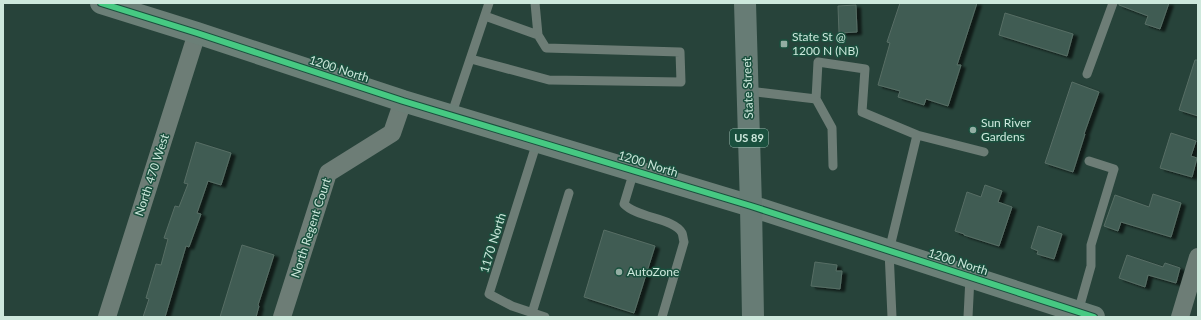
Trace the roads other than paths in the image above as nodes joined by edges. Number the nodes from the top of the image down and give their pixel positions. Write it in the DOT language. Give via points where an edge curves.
graph roads {
  1 [pos="489,3"];
  2 [pos="535,3"];
  3 [pos="745,3"];
  4 [pos="1113,3"];
  5 [pos="108,4"];
  6 [pos="485,16"];
  7 [pos="197,33"];
  8 [pos="538,35"];
  9 [pos="471,59"];
  10 [pos="1087,74"];
  11 [pos="748,91"];
  12 [pos="816,99"];
  13 [pos="403,101"];
  14 [pos="451,116"];
  15 [pos="917,135"];
  16 [pos="537,142"];
  17 [pos="984,152"];
  18 [pos="1089,161"];
  19 [pos="833,166"];
  20 [pos="634,171"];
  21 [pos="569,193"];
  22 [pos="751,206"];
  23 [pos="889,251"];
  24 [pos="1198,257"];
  25 [pos="970,277"];
  26 [pos="532,313"];
  27 [pos="1086,314"];
  28 [pos="107,317"];
  29 [pos="282,317"];
  30 [pos="545,317"];
  31 [pos="662,317"];
  32 [pos="753,317"];
  33 [pos="892,317"];
  34 [pos="968,317"];
  35 [pos="1180,317"];
  1 -- 6 [label="lane"];
  2 -- 8 [label="lane"];
  3 -- 11 [label="main road, State Street / US 89"];
  4 -- 10 [label="lane"];
  5 -- 7 [label="street, 1200 North"];
  6 -- 8 [label="lane"];
  6 -- 9 [label="lane"];
  7 -- 13 [label="street, 1200 North"];
  7 -- 28 [label="street, North 470 West"];
  8 -- 9 [label="lane" via="546,48 680,52 681,82 549,80"];
  9 -- 14 [label="lane"];
  11 -- 12 [label="lane"];
  11 -- 22 [label="main road, State Street / US 89"];
  12 -- 15 [label="lane" via="818,62 865,69 862,112"];
  12 -- 19 [label="lane" via="832,128"];
  13 -- 14 [label="street, 1200 North"];
  13 -- 29 [label="street, North Regent Court" via="392,133 328,173"];
  14 -- 16 [label="street, 1200 North"];
  15 -- 17 [label="lane"];
  15 -- 23 [label="lane"];
  16 -- 20 [label="street, 1200 North"];
  16 -- 26 [label="lane, 1170 North" via="489,294"];
  18 -- 27 [label="lane" via="1114,169 1091,245"];
  20 -- 22 [label="street, 1200 North"];
  20 -- 31 [label="lane" via="624,204 629,210 670,224 681,232 684,242"];
  21 -- 26 [label="lane"];
  22 -- 23 [label="street, 1200 North"];
  22 -- 32 [label="main road, State Street / US 89"];
  23 -- 25 [label="street, 1200 North"];
  23 -- 33 [label="lane"];
  24 -- 35 [label="street"];
  25 -- 27 [label="street, 1200 North"];
  25 -- 34 [label="lane"];
  26 -- 30 [label="lane, 1170 North"];
}
